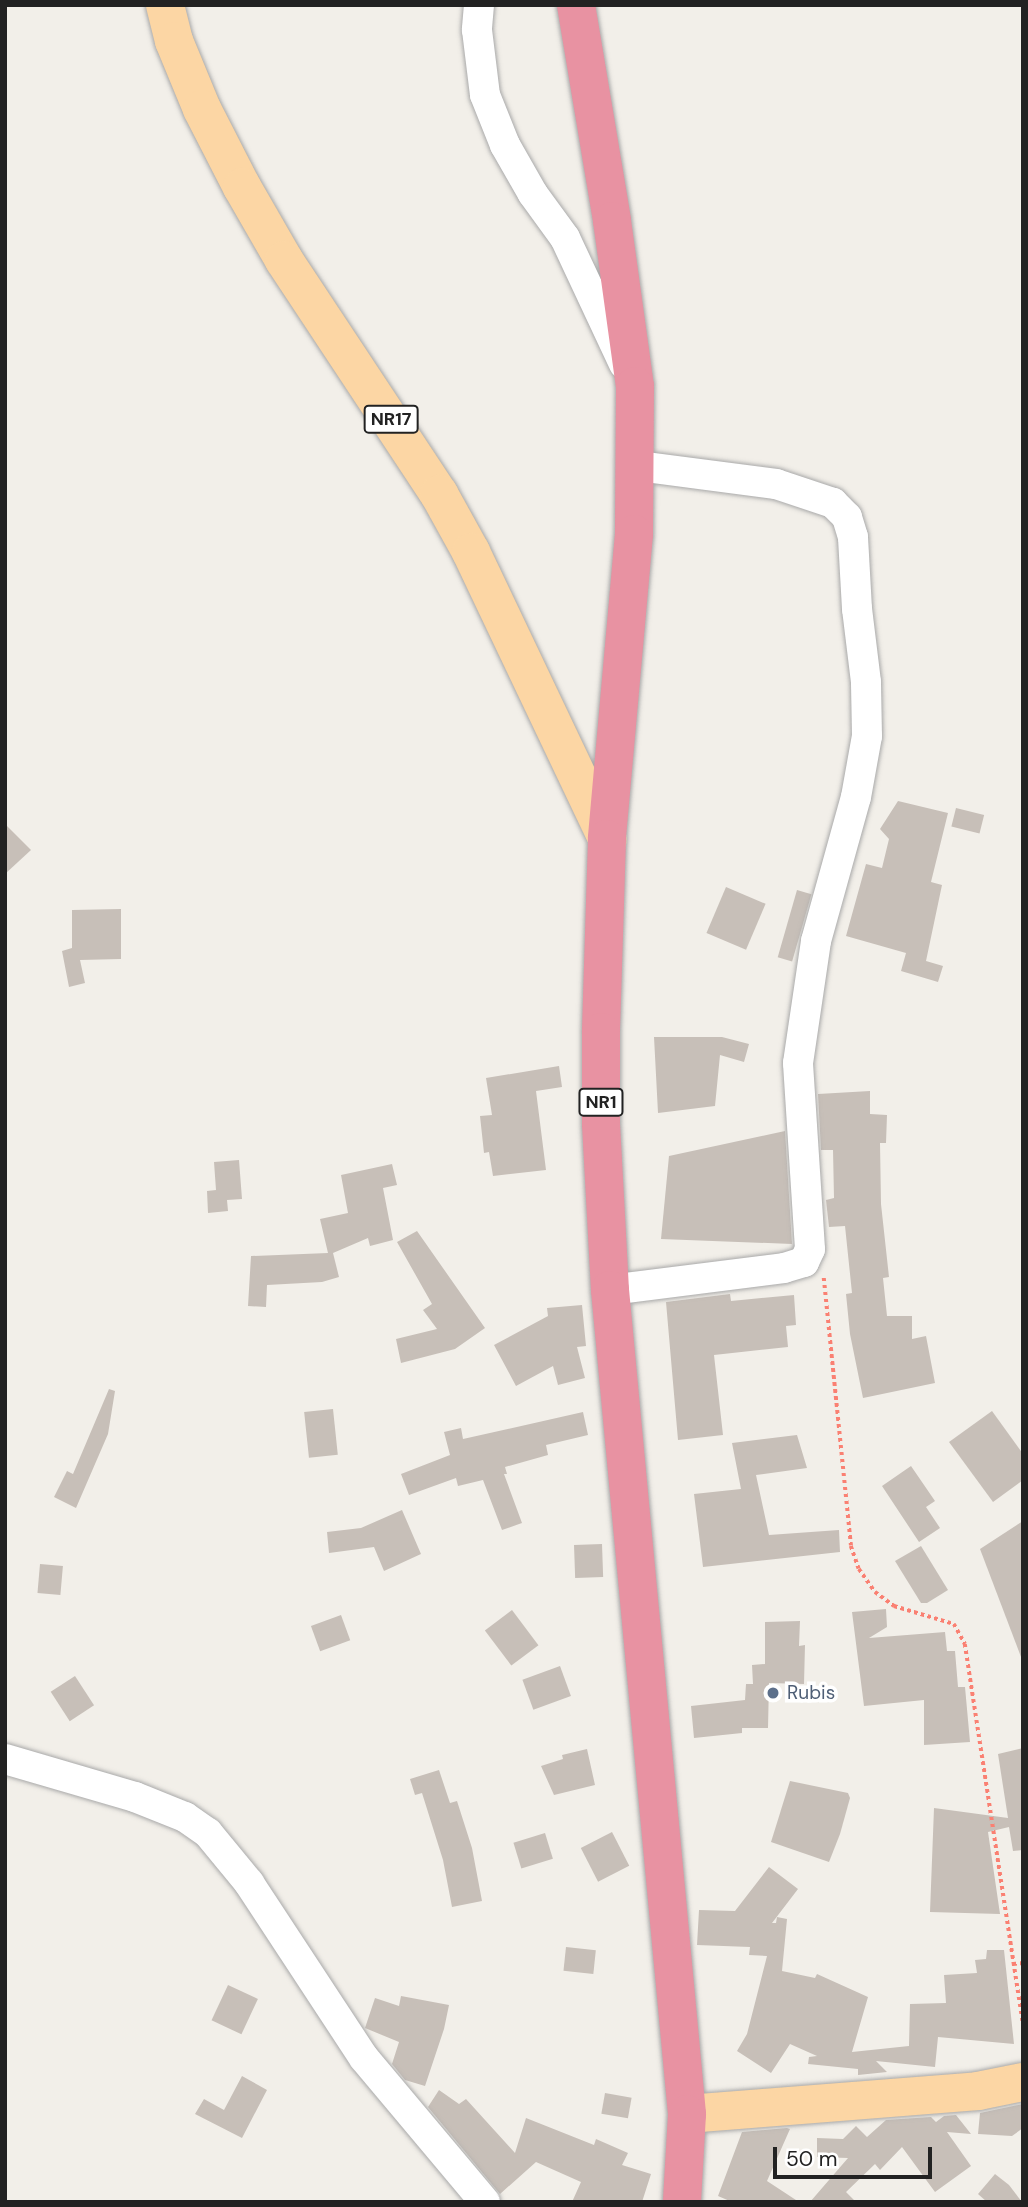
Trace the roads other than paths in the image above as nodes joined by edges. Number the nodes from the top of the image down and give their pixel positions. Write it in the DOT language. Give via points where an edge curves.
graph roads {
  1 [pos="165,5"];
  2 [pos="479,5"];
  3 [pos="576,5"];
  4 [pos="635,386"];
  5 [pos="637,466"];
  6 [pos="607,839"];
  7 [pos="610,1290"];
  8 [pos="5,1759"];
  9 [pos="1023,2082"];
  10 [pos="687,2114"];
  11 [pos="485,2202"];
  12 [pos="682,2202"];
  1 -- 6 [label="main road, NR17" via="174,41 202,109 242,187 284,260 439,494"];
  2 -- 4 [label="street" via="477,30 485,95 505,145 565,238"];
  3 -- 4 [label="highway, NR1"];
  4 -- 5 [label="highway, NR1"];
  5 -- 6 [label="highway, NR1"];
  5 -- 7 [label="street" via="717,474 808,492 833,503 847,517 853,537 867,736 856,797 816,941 803,1018 798,1063 810,1249 804,1262"];
  6 -- 7 [label="highway, NR1" via="601,1045"];
  7 -- 10 [label="highway, NR1"];
  8 -- 11 [label="street" via="135,1797 185,1817 208,1833 249,1883 364,2058"];
  9 -- 10 [label="main road" via="978,2091"];
  10 -- 12 [label="highway, NR1"];
}
